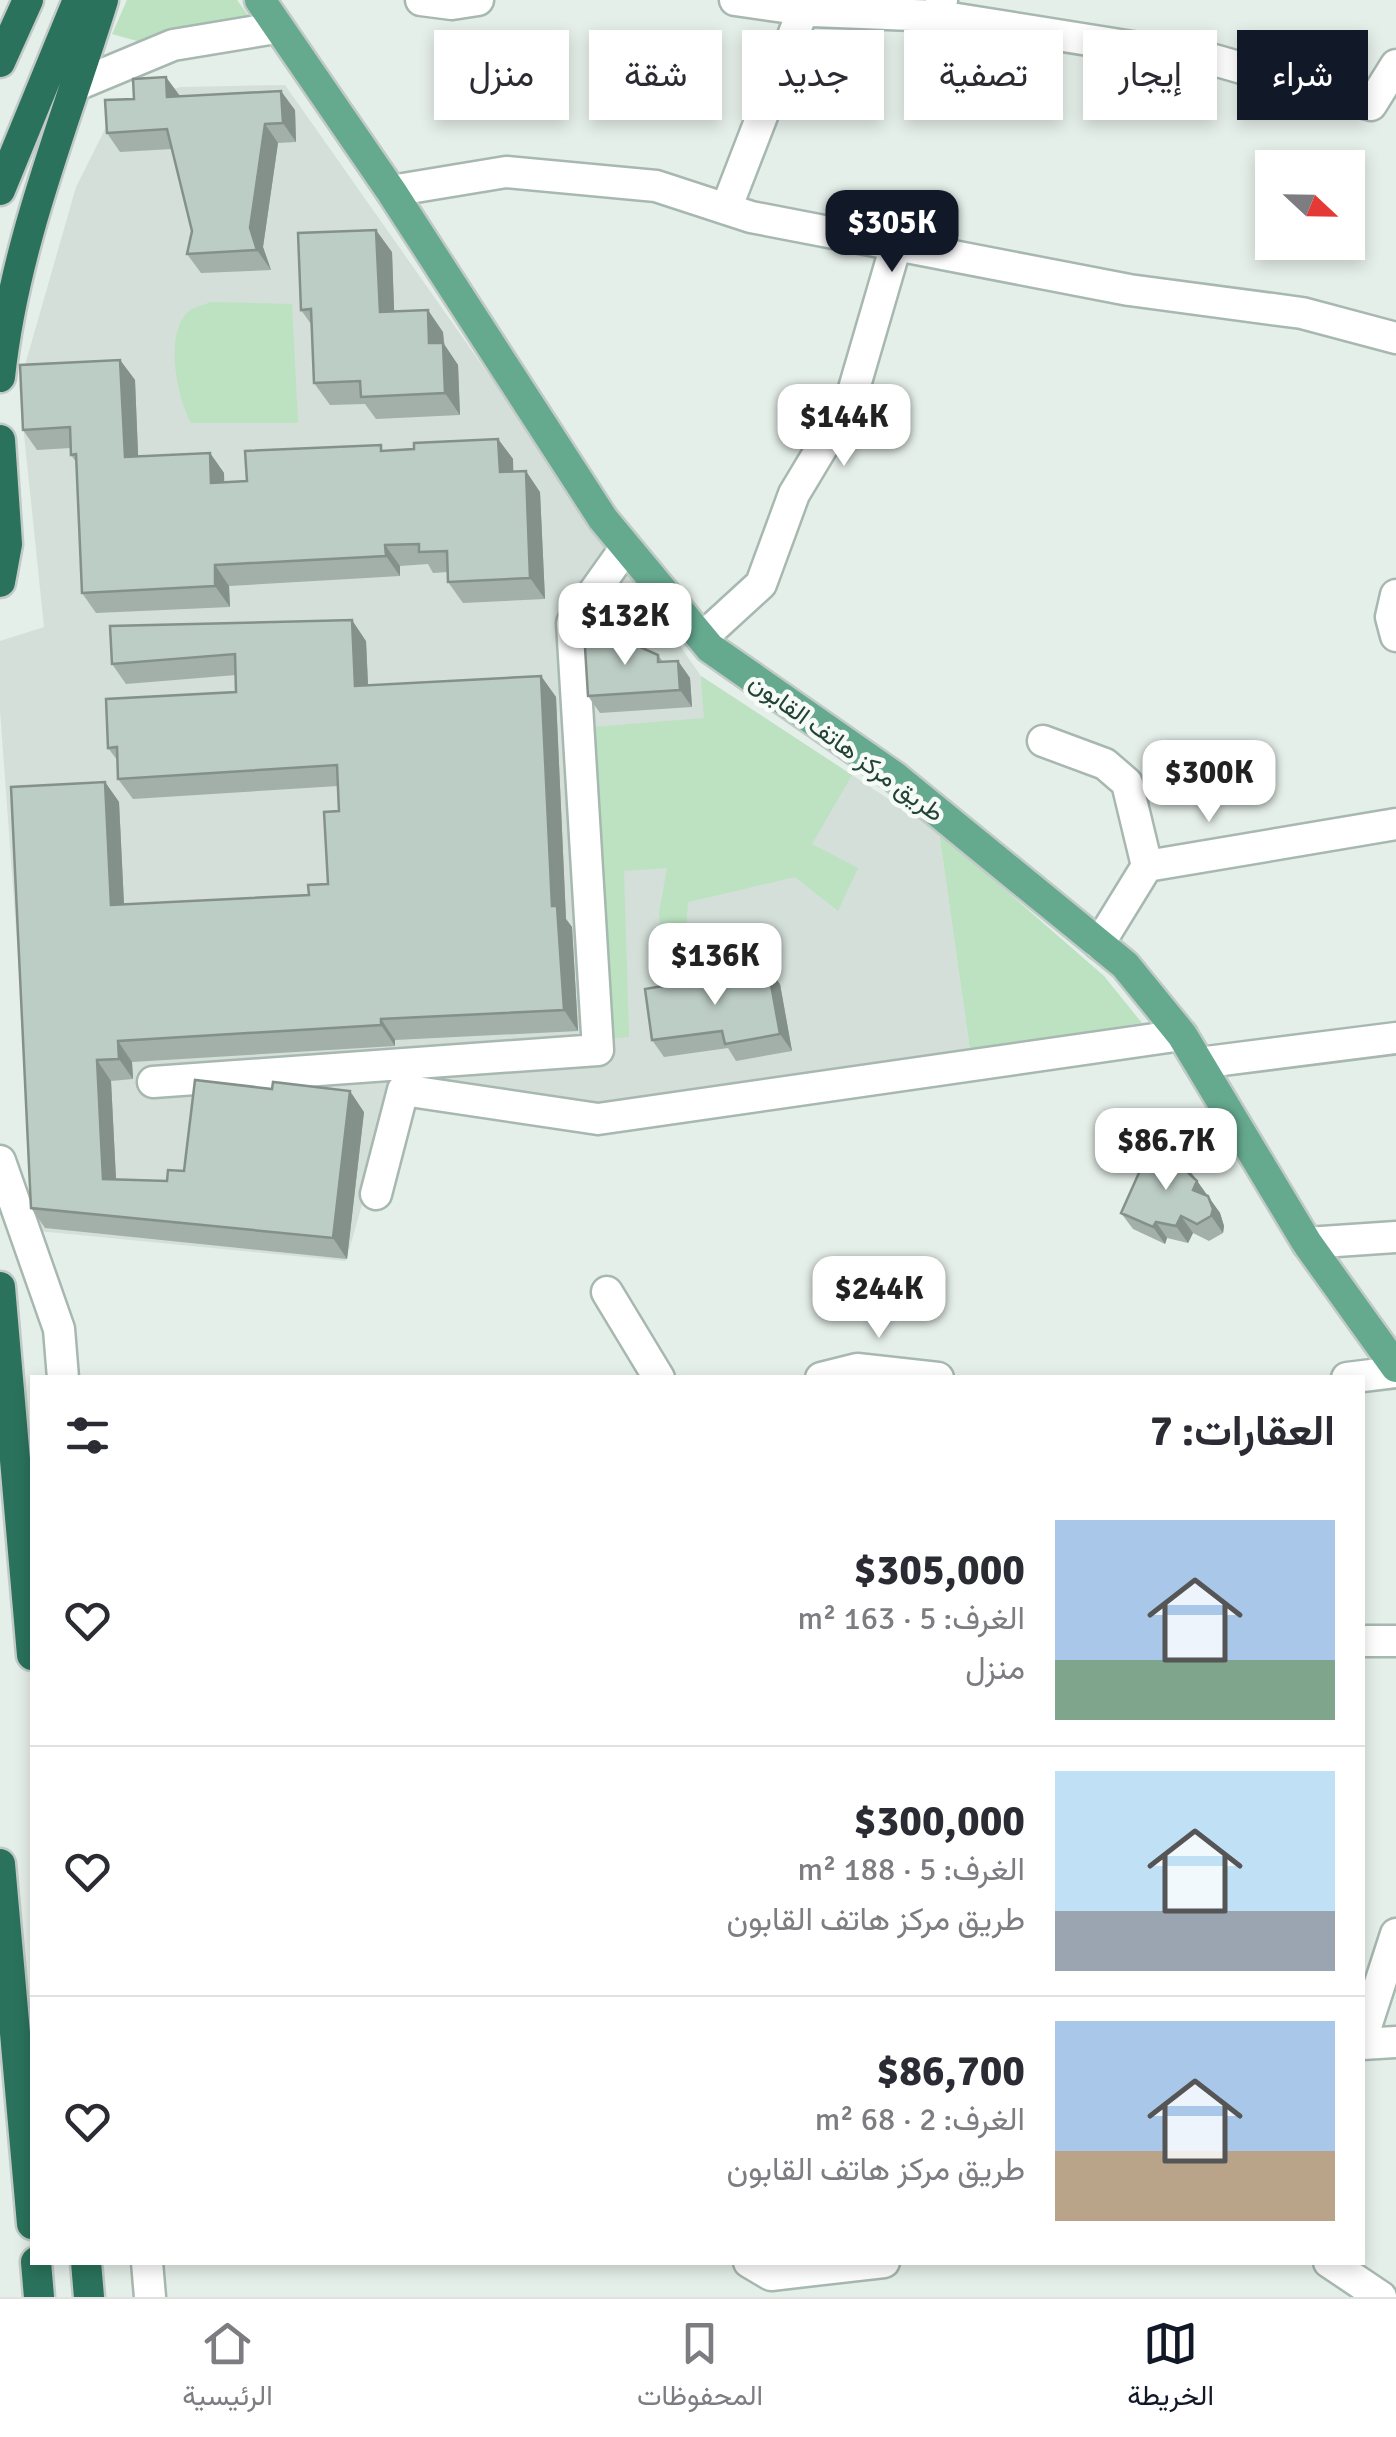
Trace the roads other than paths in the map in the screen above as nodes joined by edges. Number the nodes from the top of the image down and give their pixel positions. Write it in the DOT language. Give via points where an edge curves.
graph roads {
  1 [pos="18,0"];
  2 [pos="28,0"];
  3 [pos="78,0"];
  4 [pos="103,0"];
  5 [pos="260,0"];
  6 [pos="421,0"];
  7 [pos="478,0"];
  8 [pos="735,0"];
  9 [pos="940,8"];
  10 [pos="802,10"];
  11 [pos="276,28"];
  12 [pos="3,56"];
  13 [pos="1396,64"];
  14 [pos="77,85"];
  15 [pos="0,190"];
  16 [pos="391,191"];
  17 [pos="726,209"];
  18 [pos="896,245"];
  19 [pos="1396,338"];
  20 [pos="0,378"];
  21 [pos="0,440"];
  22 [pos="626,547"];
  23 [pos="0,582"];
  24 [pos="1396,594"];
  25 [pos="1396,636"];
  26 [pos="702,638"];
  27 [pos="1043,740"];
  28 [pos="1396,824"];
  29 [pos="1147,866"];
  30 [pos="1099,944"];
  31 [pos="1182,1035"];
  32 [pos="1396,1038"];
  33 [pos="1199,1064"];
  34 [pos="153,1082"];
  35 [pos="0,1161"];
  36 [pos="376,1194"];
  37 [pos="1396,1237"];
  38 [pos="1307,1243"];
  39 [pos="0,1287"];
  40 [pos="607,1292"];
  41 [pos="1396,1370"];
  42 [pos="64,1375"];
  43 [pos="657,1375"];
  44 [pos="833,1375"];
  45 [pos="911,1375"];
  46 [pos="1365,1375"];
  47 [pos="30,1632"];
  48 [pos="1365,1641"];
  49 [pos="1396,1641"];
  50 [pos="0,1864"];
  51 [pos="1396,1934"];
  52 [pos="1365,2032"];
  53 [pos="1365,2041"];
  54 [pos="1396,2042"];
  55 [pos="30,2202"];
  56 [pos="36,2265"];
  57 [pos="86,2265"];
  58 [pos="147,2265"];
  59 [pos="862,2265"];
  60 [pos="1333,2265"];
  61 [pos="764,2278"];
  62 [pos="39,2297"];
  63 [pos="89,2297"];
  64 [pos="150,2297"];
  65 [pos="1381,2297"];
  1 -- 12 [label="highway"];
  2 -- 12 [label="highway"];
  3 -- 15 [label="highway"];
  4 -- 14 [label="highway"];
  5 -- 11 [label="main road, طريق مركز هاتف القابون"];
  6 -- 7 [label="street"];
  8 -- 10 [label="street"];
  9 -- 10 [label="street"];
  9 -- 13 [label="street" via="1214,60 1372,105"];
  10 -- 17 [label="street"];
  11 -- 14 [label="street" via="173,44"];
  11 -- 16 [label="main road, طريق مركز هاتف القابون"];
  14 -- 20 [label="highway" via="31,214 7,311"];
  16 -- 17 [label="street" via="506,172 656,186"];
  16 -- 22 [label="main road, طريق مركز هاتف القابون"];
  17 -- 18 [label="street"];
  18 -- 19 [label="street" via="1129,290 1302,313"];
  18 -- 26 [label="street" via="851,400 794,494 760,584"];
  21 -- 23 [label="highway" via="7,544"];
  22 -- 26 [label="main road, طريق مركز هاتف القابون"];
  22 -- 34 [label="street" via="572,624 598,1050"];
  24 -- 25 [label="street" via="1390,616"];
  26 -- 30 [label="main road, طريق مركز هاتف القابون" via="895,777"];
  27 -- 29 [label="street" via="1105,764 1126,783"];
  28 -- 29 [label="street"];
  29 -- 30 [label="street"];
  30 -- 31 [label="main road, طريق مركز هاتف القابون" via="1126,966"];
  31 -- 33 [label="main road, طريق مركز هاتف القابون"];
  31 -- 36 [label="street" via="598,1119 403,1090"];
  32 -- 33 [label="street"];
  33 -- 38 [label="main road, طريق مركز هاتف القابون"];
  35 -- 42 [label="street" via="59,1329"];
  37 -- 38 [label="street"];
  38 -- 41 [label="main road, طريق مركز هاتف القابون"];
  39 -- 47 [label="highway"];
  40 -- 43 [label="street"];
  41 -- 46 [label="street"];
  44 -- 45 [label="street" via="856,1369"];
  48 -- 49 [label="street"];
  50 -- 55 [label="highway"];
  51 -- 52 [label="street"];
  53 -- 54 [label="street"];
  56 -- 62 [label="highway"];
  57 -- 63 [label="highway"];
  58 -- 64 [label="street"];
  59 -- 61 [label="street"];
  60 -- 65 [label="street"];
}
